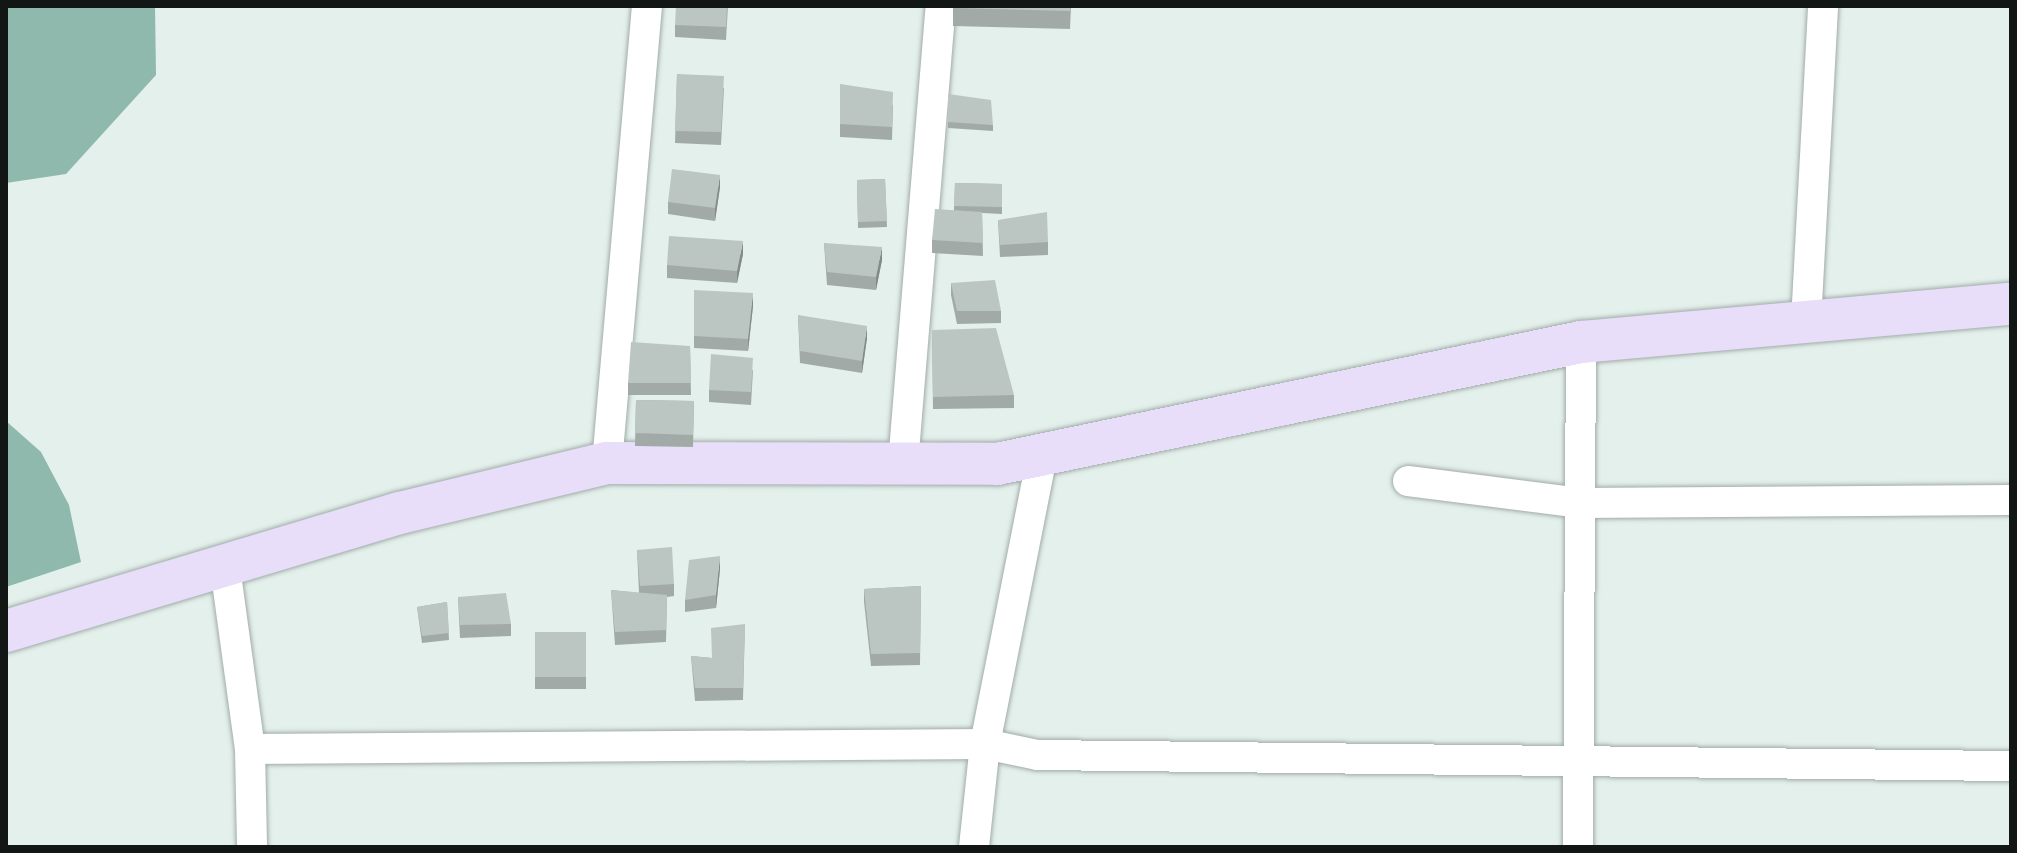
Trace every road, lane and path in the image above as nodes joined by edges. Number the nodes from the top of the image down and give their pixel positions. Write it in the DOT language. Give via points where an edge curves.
graph roads {
  1 [pos="647,6"];
  2 [pos="941,6"];
  3 [pos="1823,6"];
  4 [pos="2011,304"];
  5 [pos="1806,322"];
  6 [pos="1581,342"];
  7 [pos="1042,455"];
  8 [pos="607,463"];
  9 [pos="903,464"];
  10 [pos="1408,481"];
  11 [pos="2011,500"];
  12 [pos="1580,503"];
  13 [pos="225,567"];
  14 [pos="6,631"];
  15 [pos="985,744"];
  16 [pos="250,749"];
  17 [pos="1579,758"];
  18 [pos="2011,766"];
  19 [pos="252,847"];
  20 [pos="974,847"];
  21 [pos="1578,847"];
  1 -- 8 [label="street"];
  2 -- 9 [label="street"];
  3 -- 5 [label="street"];
  4 -- 5 [label="street"];
  5 -- 6 [label="street"];
  6 -- 7 [label="street"];
  6 -- 12 [label="street"];
  7 -- 9 [label="street" via="997,464"];
  7 -- 15 [label="street"];
  8 -- 9 [label="street"];
  8 -- 13 [label="street" via="400,513"];
  10 -- 12 [label="street"];
  11 -- 12 [label="street"];
  12 -- 17 [label="street"];
  13 -- 14 [label="street"];
  13 -- 16 [label="street"];
  15 -- 16 [label="street"];
  15 -- 17 [label="street" via="1053,756 1420,763"];
  15 -- 20 [label="street"];
  16 -- 19 [label="street"];
  17 -- 18 [label="street"];
  17 -- 21 [label="street"];
}
